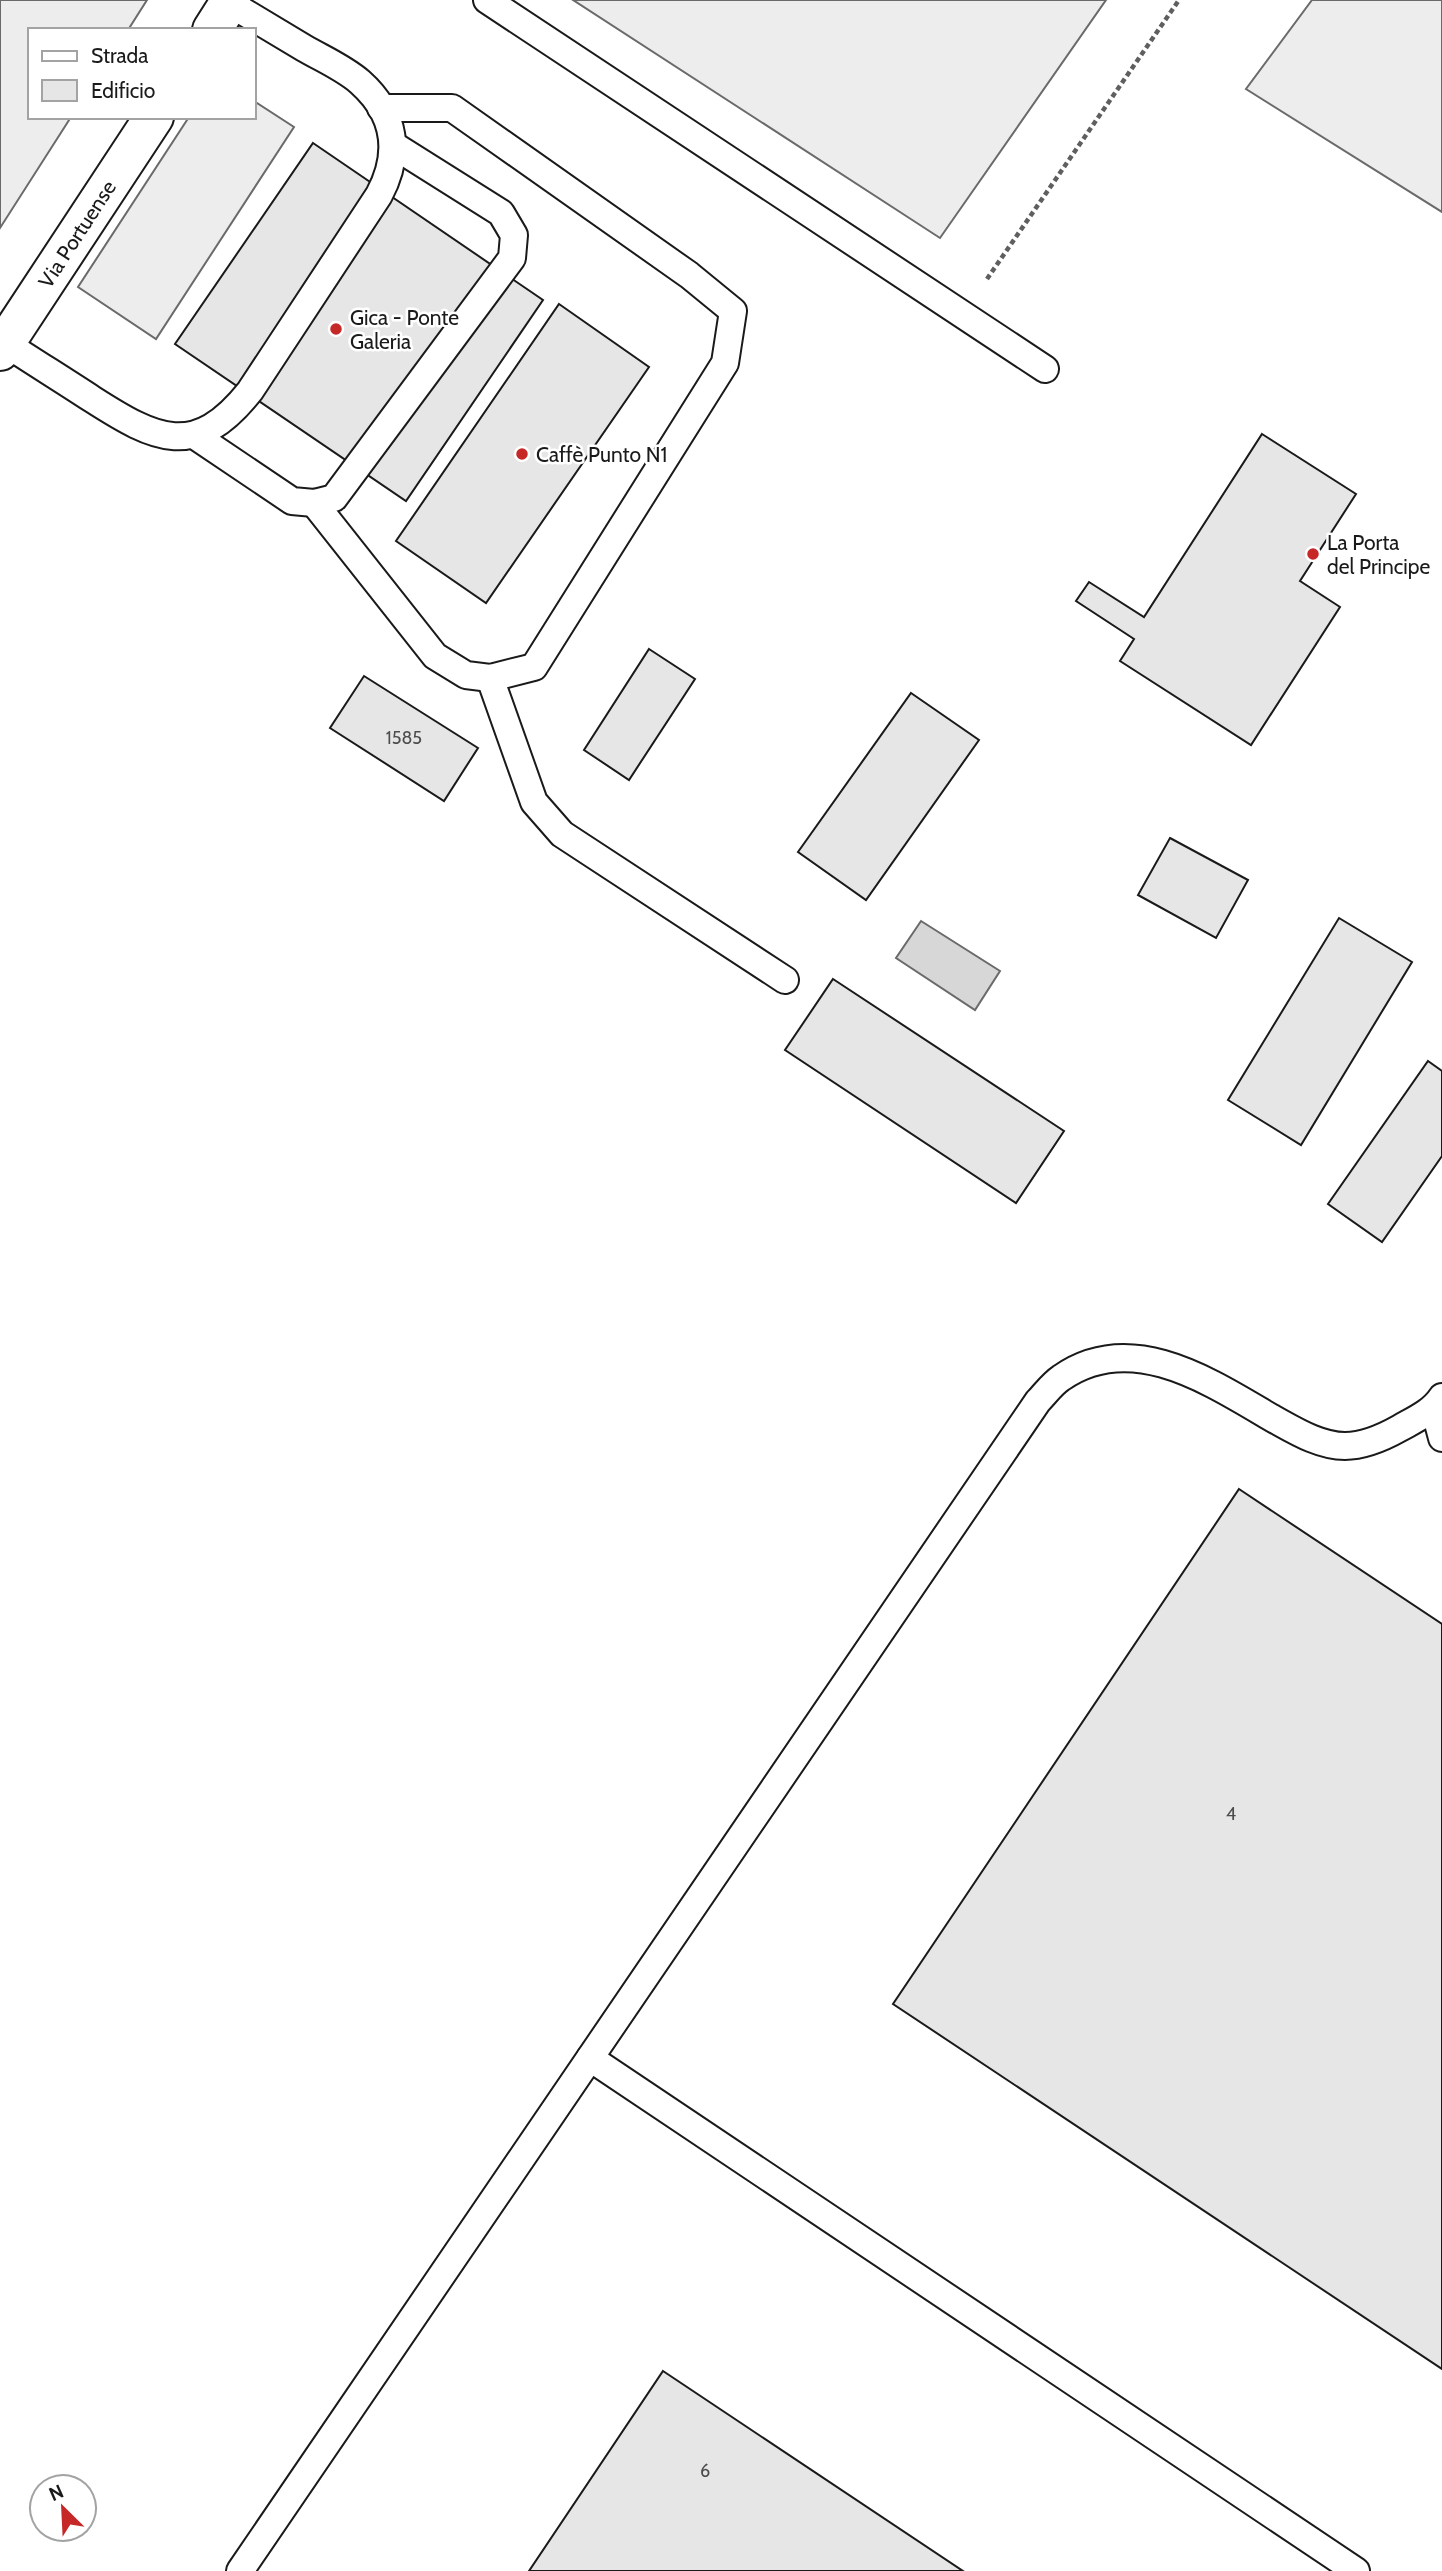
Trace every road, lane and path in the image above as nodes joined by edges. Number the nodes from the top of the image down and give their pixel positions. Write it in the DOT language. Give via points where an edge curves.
graph roads {
  1 [pos="487,0"];
  2 [pos="1179,0"];
  3 [pos="224,11"];
  4 [pos="382,108"];
  5 [pos="153,119"];
  6 [pos="393,145"];
  7 [pos="963,315"];
  8 [pos="3,347"];
  9 [pos="1045,369"];
  10 [pos="194,435"];
  11 [pos="314,503"];
  12 [pos="490,678"];
  13 [pos="785,980"];
  14 [pos="1438,1402"];
  15 [pos="1442,1438"];
  16 [pos="590,2058"];
  17 [pos="240,2571"];
  18 [pos="1356,2571"];
  1 -- 7 [label="lane"];
  2 -- 7 [label="path"];
  3 -- 4 [label="lane" via="348,74"];
  4 -- 6 [label="lane"];
  4 -- 12 [label="lane" via="452,108 733,311 726,363 534,667"];
  5 -- 8 [label="street, Via Portuense"];
  6 -- 10 [label="lane" via="393,161 379,195 250,391 237,408"];
  6 -- 11 [label="lane" via="501,213 514,234 512,258 334,498"];
  7 -- 9 [label="lane"];
  8 -- 10 [label="lane" via="134,426 172,437"];
  10 -- 11 [label="lane" via="292,501"];
  11 -- 12 [label="lane" via="435,656 467,675"];
  12 -- 13 [label="lane" via="534,802 562,834"];
  14 -- 15 [label="lane"];
  14 -- 16 [label="lane" via="1379,1439 1340,1446 1301,1434 1202,1377 1168,1365 1135,1358 1105,1359 1059,1379 1038,1401"];
  16 -- 17 [label="lane"];
  16 -- 18 [label="lane"];
}
